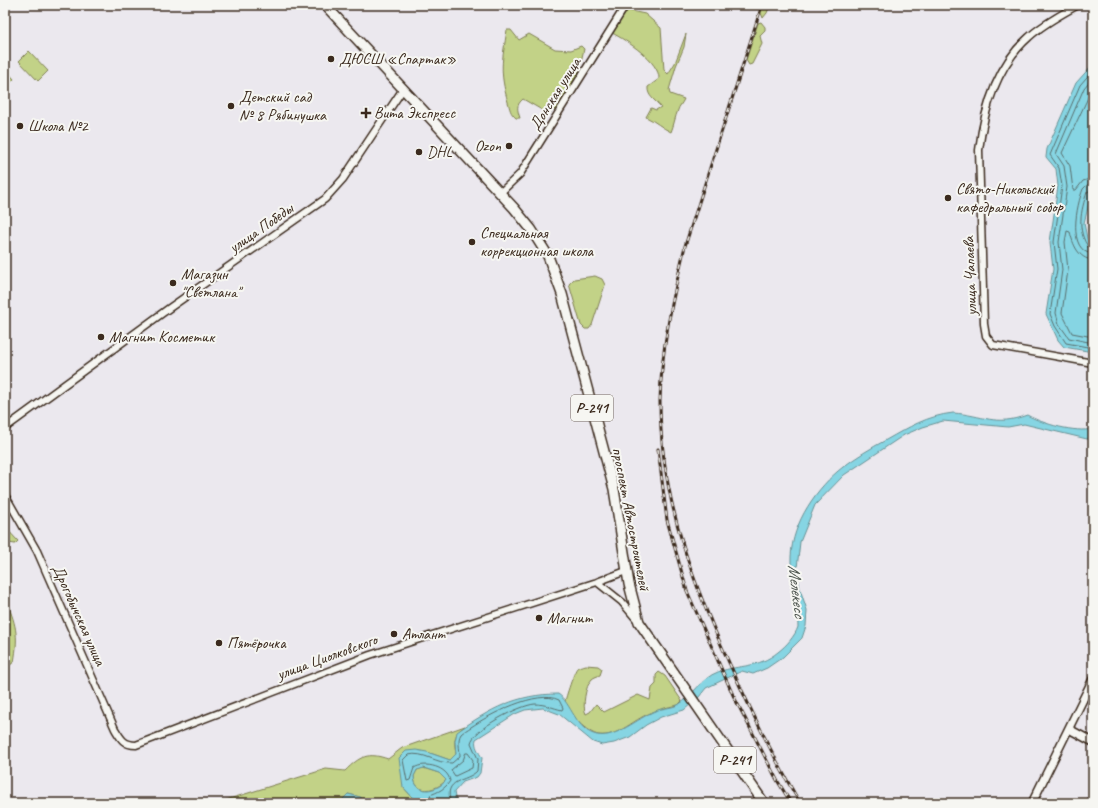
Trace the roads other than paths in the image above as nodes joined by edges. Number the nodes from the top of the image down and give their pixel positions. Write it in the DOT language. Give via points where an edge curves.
graph roads {
  1 [pos="325,5"];
  2 [pos="626,5"];
  3 [pos="1078,5"];
  4 [pos="403,89"];
  5 [pos="500,193"];
  6 [pos="1093,363"];
  7 [pos="5,428"];
  8 [pos="5,495"];
  9 [pos="626,571"];
  10 [pos="597,582"];
  11 [pos="639,622"];
  12 [pos="1093,679"];
  13 [pos="1069,729"];
  14 [pos="1093,742"];
  15 [pos="128,745"];
  16 [pos="764,803"];
  17 [pos="1032,803"];
  1 -- 4 [label="highway, проспект Автостроителей / Р-241"];
  2 -- 5 [label="street, Донская улица" via="520,174"];
  3 -- 6 [label="street, улица Чапаева" via="1030,36 1015,51 999,75 984,122 979,150 984,324 986,336 993,345"];
  4 -- 5 [label="highway, проспект Автостроителей / Р-241"];
  4 -- 7 [label="street, улица Победы" via="343,179 325,199"];
  5 -- 9 [label="highway, проспект Автостроителей / Р-241" via="541,243 562,294 614,489"];
  8 -- 15 [label="street, Дрогобычская улица" via="37,551 115,729"];
  9 -- 10 [label="street, улица Циолковского"];
  9 -- 11 [label="highway, проспект Автостроителей / Р-241" via="632,603"];
  10 -- 11 [label="street" via="622,602"];
  10 -- 15 [label="street, улица Циолковского" via="370,655 136,745"];
  11 -- 16 [label="highway, проспект Автостроителей / Р-241"];
  12 -- 13 [label="main road"];
  13 -- 14 [label="main road"];
  13 -- 17 [label="main road"];
}
